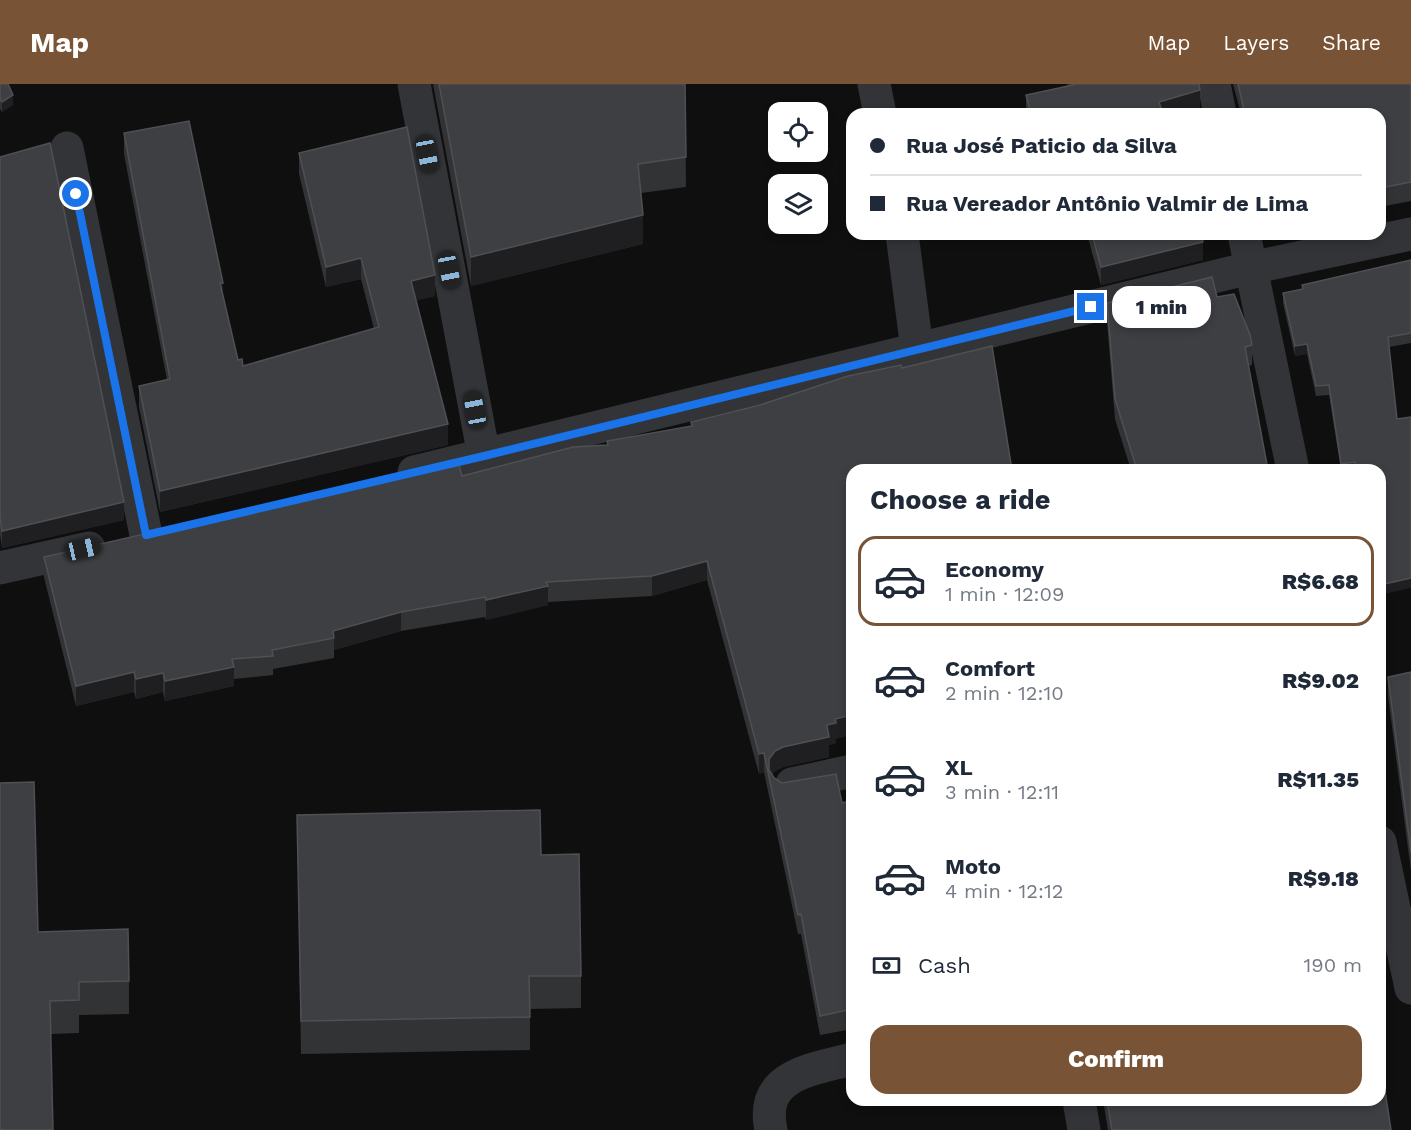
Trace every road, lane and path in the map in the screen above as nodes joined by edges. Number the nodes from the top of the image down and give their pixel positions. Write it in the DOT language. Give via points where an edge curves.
graph roads {
  1 [pos="414,84"];
  2 [pos="874,84"];
  3 [pos="1214,84"];
  4 [pos="879,108"];
  5 [pos="1219,108"];
  6 [pos="67,148"];
  7 [pos="1411,234"];
  8 [pos="1386,239"];
  9 [pos="903,240"];
  10 [pos="1245,240"];
  11 [pos="1383,240"];
  12 [pos="1250,268"];
  13 [pos="917,350"];
  14 [pos="484,456"];
  15 [pos="1292,464"];
  16 [pos="379,480"];
  17 [pos="181,526"];
  18 [pos="146,535"];
  19 [pos="0,568"];
  20 [pos="846,772"];
  21 [pos="787,785"];
  22 [pos="1392,850"];
  23 [pos="1411,988"];
  24 [pos="846,1061"];
  25 [pos="1080,1106"];
  26 [pos="771,1130"];
  27 [pos="1084,1130"];
  1 -- 14 [label="street"];
  2 -- 4 [label="street"];
  3 -- 5 [label="street"];
  6 -- 18 [label="street"];
  7 -- 8 [label="street"];
  9 -- 13 [label="street"];
  10 -- 12 [label="street"];
  11 -- 12 [label="street"];
  12 -- 13 [label="street"];
  12 -- 15 [label="street"];
  13 -- 14 [label="street"];
  14 -- 16 [label="street"];
  17 -- 18 [label="street"];
  18 -- 19 [label="street"];
  20 -- 21 [label="street"];
  22 -- 23 [label="street"];
  24 -- 26 [label="street" via="792,1076 777,1088 770,1103"];
  25 -- 27 [label="street"];
}
